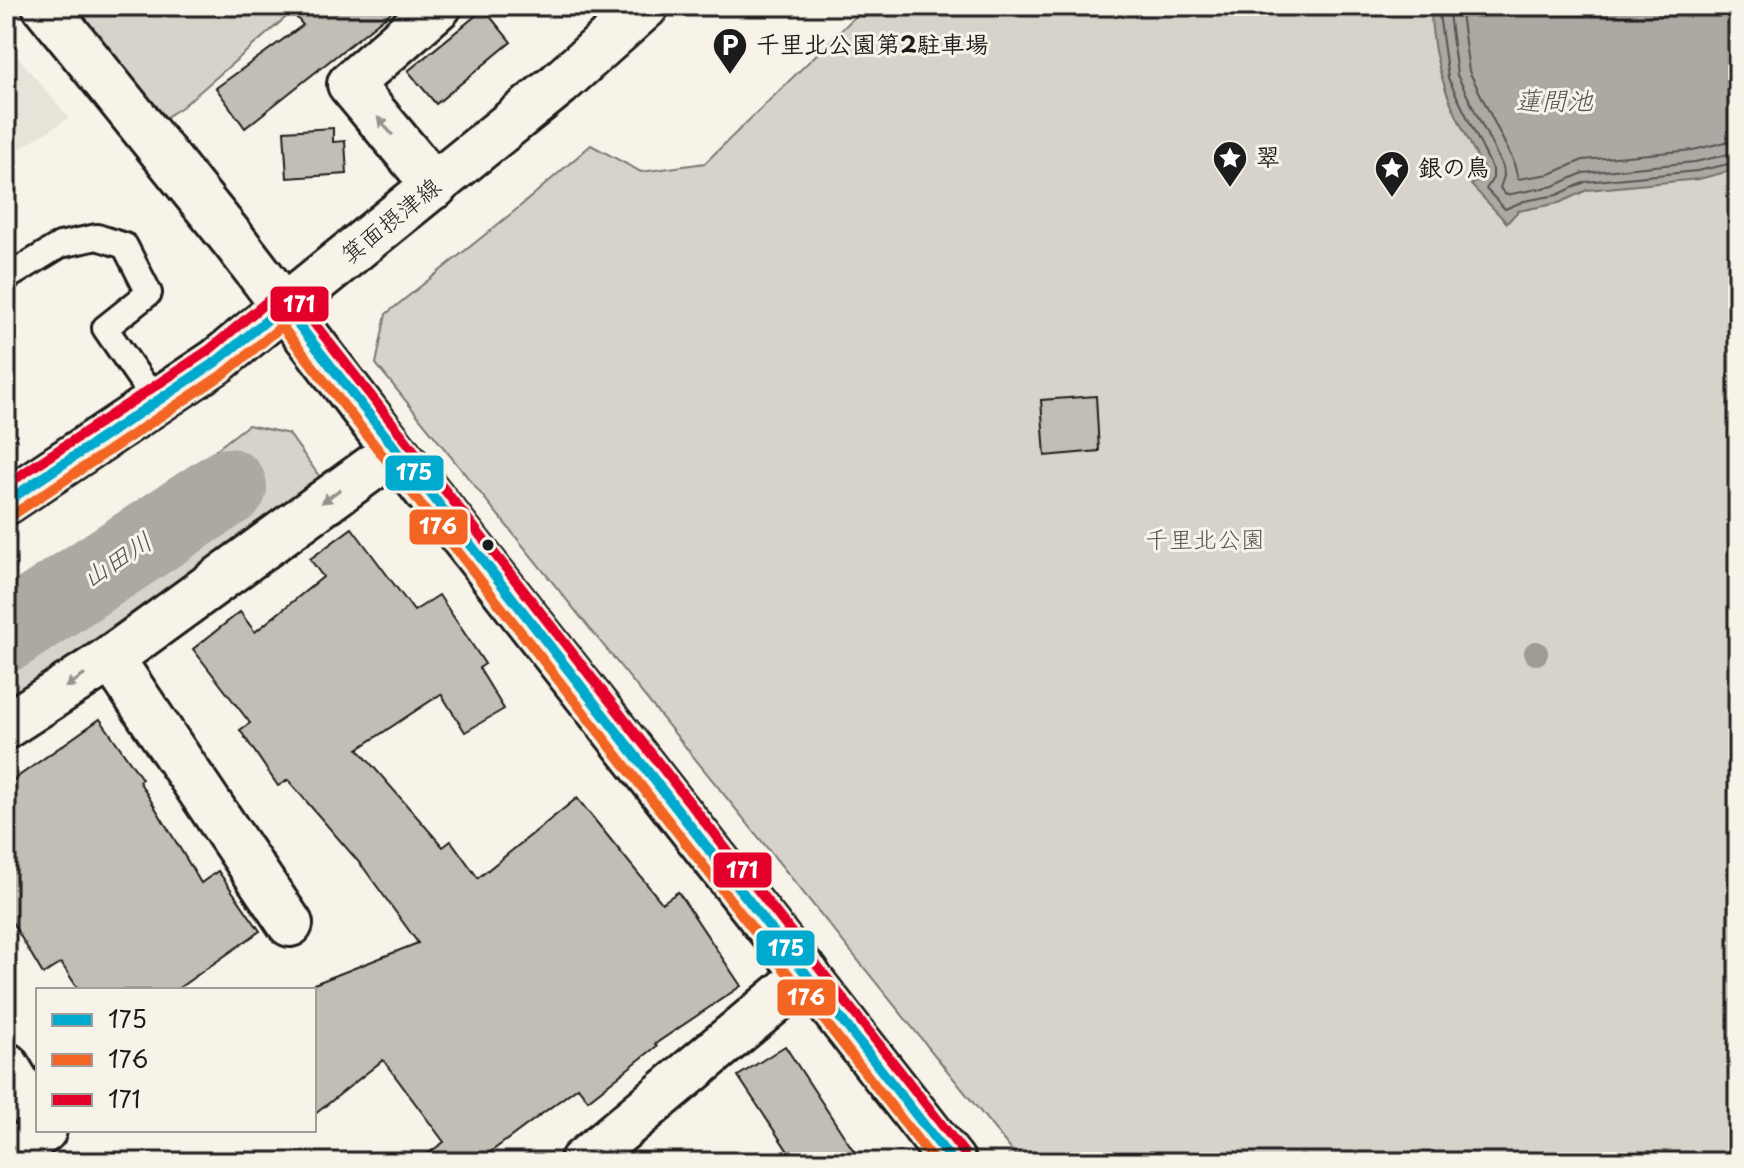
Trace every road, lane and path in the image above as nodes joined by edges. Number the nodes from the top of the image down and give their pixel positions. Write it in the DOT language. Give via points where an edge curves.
graph roads {
  1 [pos="45,6"];
  2 [pos="439,6"];
  3 [pos="646,6"];
  4 [pos="435,186"];
  5 [pos="6,278"];
  6 [pos="284,306"];
  7 [pos="156,402"];
  8 [pos="395,451"];
  9 [pos="6,502"];
  10 [pos="111,658"];
  11 [pos="6,726"];
  12 [pos="290,924"];
  13 [pos="807,974"];
  14 [pos="6,1065"];
  15 [pos="36,1115"];
  16 [pos="41,1132"];
  17 [pos="6,1159"];
  18 [pos="582,1162"];
  19 [pos="953,1162"];
  1 -- 6 [label="street"];
  4 -- 2 [label="street, one-way" via="350,84"];
  3 -- 4 [label="street, 箕面摂津線"];
  4 -- 6 [label="street, 箕面摂津線"];
  5 -- 7 [label="lane" via="60,245 97,237 125,246 149,293 105,328"];
  6 -- 7 [label="street, 箕面摂津線"];
  6 -- 8 [label="street"];
  7 -- 9 [label="street, 箕面摂津線"];
  8 -- 10 [label="street, one-way"];
  8 -- 13 [label="street"];
  10 -- 11 [label="street, one-way"];
  10 -- 12 [label="street"];
  13 -- 18 [label="street"];
  13 -- 19 [label="street"];
  14 -- 15 [label="street"];
  16 -- 17 [label="street"];
}
